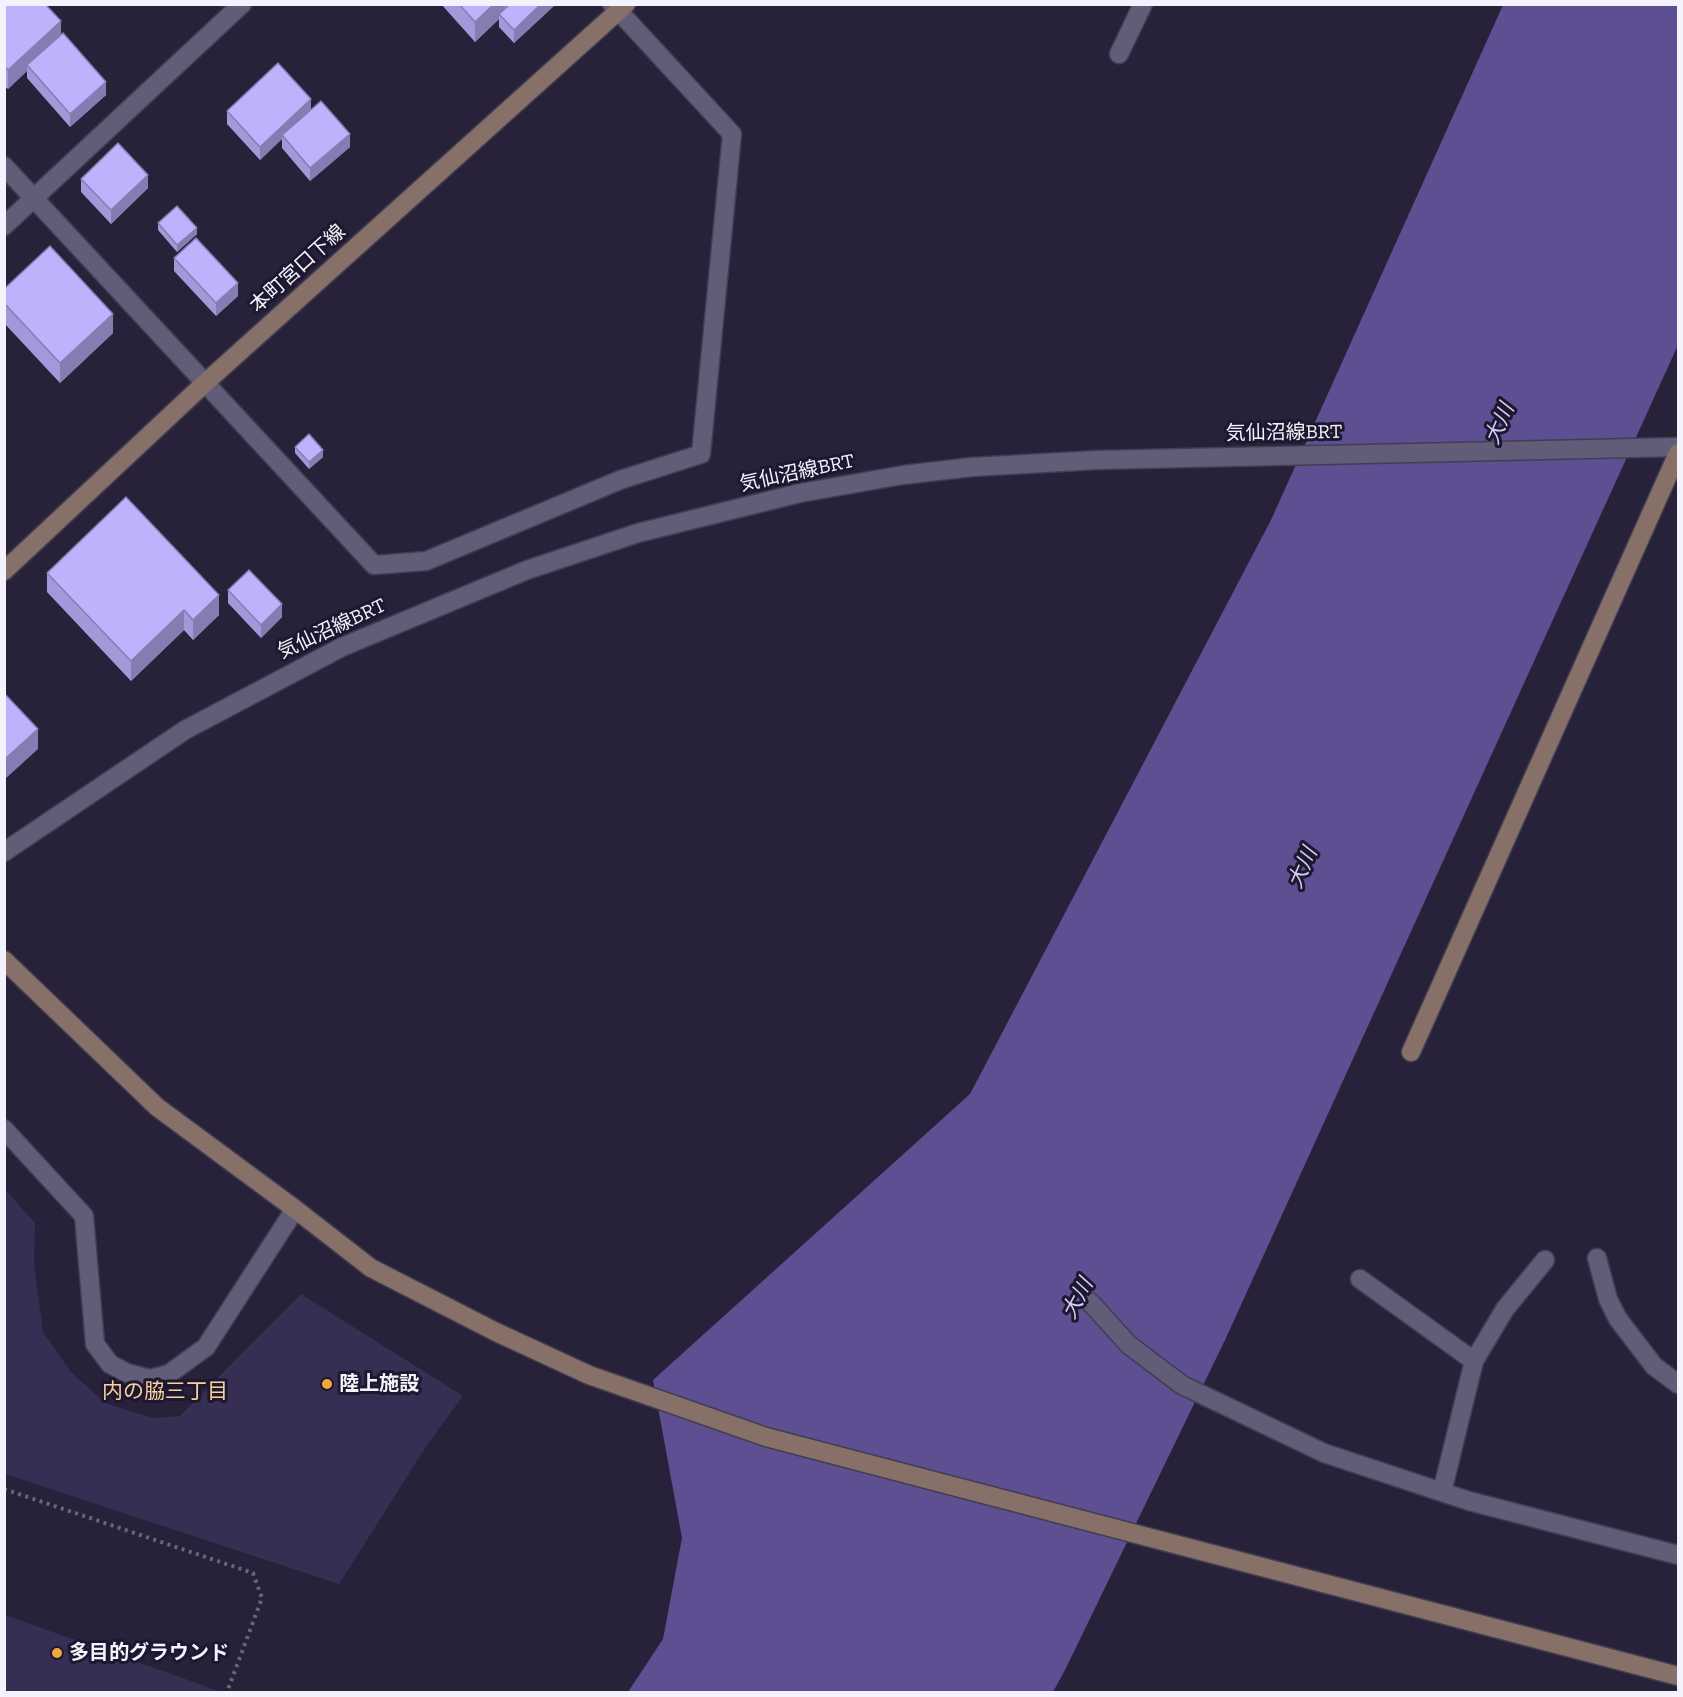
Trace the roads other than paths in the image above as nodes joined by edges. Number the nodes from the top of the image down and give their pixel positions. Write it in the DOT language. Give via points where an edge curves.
graph roads {
  1 [pos="242,4"];
  2 [pos="1143,4"];
  3 [pos="619,7"];
  4 [pos="1119,54"];
  5 [pos="4,165"];
  6 [pos="34,198"];
  7 [pos="4,226"];
  8 [pos="205,383"];
  9 [pos="1678,447"];
  10 [pos="1678,453"];
  11 [pos="4,571"];
  12 [pos="4,852"];
  13 [pos="4,960"];
  14 [pos="1411,1053"];
  15 [pos="4,1129"];
  16 [pos="295,1209"];
  17 [pos="1597,1258"];
  18 [pos="1545,1260"];
  19 [pos="1360,1279"];
  20 [pos="1090,1302"];
  21 [pos="1474,1361"];
  22 [pos="1678,1384"];
  23 [pos="1442,1492"];
  24 [pos="1678,1555"];
  25 [pos="1678,1676"];
  1 -- 6 [label="street"];
  2 -- 4 [label="street"];
  3 -- 8 [label="street, 本町宮口下線"];
  3 -- 8 [label="street" via="732,134 701,454 620,480 426,561 374,565"];
  5 -- 6 [label="street"];
  6 -- 7 [label="street"];
  6 -- 8 [label="street"];
  8 -- 11 [label="street, 本町宮口下線"];
  9 -- 12 [label="street, 気仙沼線BRT" via="1098,460 972,467 800,493 696,518 526,570 342,647 185,730"];
  10 -- 14 [label="street"];
  13 -- 16 [label="street" via="157,1107"];
  15 -- 16 [label="street" via="84,1216 95,1344 110,1364 127,1373 150,1379 169,1374 206,1347"];
  16 -- 25 [label="street" via="371,1268 496,1332 589,1375 766,1437"];
  17 -- 22 [label="street" via="1618,1319 1654,1365"];
  18 -- 21 [label="street" via="1505,1309"];
  19 -- 21 [label="street"];
  20 -- 23 [label="street" via="1130,1345 1182,1384 1324,1453"];
  21 -- 23 [label="street"];
  23 -- 24 [label="street"];
}
